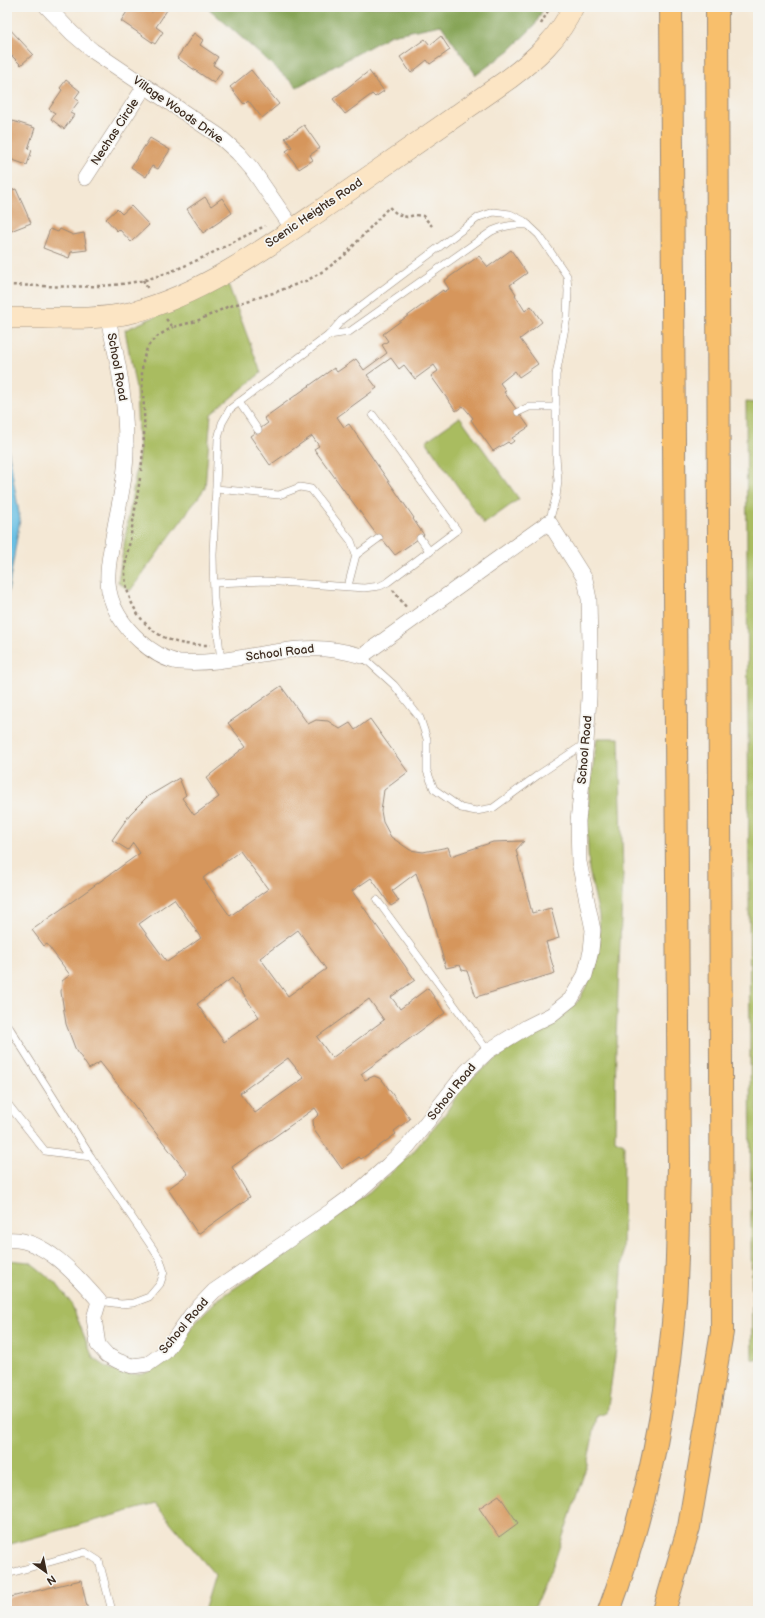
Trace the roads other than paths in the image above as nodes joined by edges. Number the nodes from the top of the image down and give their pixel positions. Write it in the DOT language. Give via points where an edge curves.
graph roads {
  1 [pos="47,7"];
  2 [pos="573,7"];
  3 [pos="664,7"];
  4 [pos="671,7"];
  5 [pos="717,7"];
  6 [pos="671,74"];
  7 [pos="145,86"];
  8 [pos="85,178"];
  9 [pos="289,221"];
  10 [pos="528,225"];
  11 [pos="107,316"];
  12 [pos="7,318"];
  13 [pos="329,335"];
  14 [pos="239,402"];
  15 [pos="556,407"];
  16 [pos="518,412"];
  17 [pos="373,415"];
  18 [pos="258,430"];
  19 [pos="216,489"];
  20 [pos="549,522"];
  21 [pos="379,538"];
  22 [pos="420,538"];
  23 [pos="430,552"];
  24 [pos="356,555"];
  25 [pos="214,583"];
  26 [pos="348,586"];
  27 [pos="362,656"];
  28 [pos="221,661"];
  29 [pos="586,742"];
  30 [pos="377,900"];
  31 [pos="7,1026"];
  32 [pos="488,1051"];
  33 [pos="7,1103"];
  34 [pos="91,1157"];
  35 [pos="7,1240"];
  36 [pos="98,1301"];
  37 [pos="7,1574"];
  38 [pos="112,1611"];
  39 [pos="609,1611"];
  40 [pos="664,1611"];
  1 -- 7 [label="street, Village Woods Drive" via="93,51"];
  2 -- 9 [label="street, Scenic Heights Road" via="556,35 536,58"];
  3 -- 6 [label="highway"];
  4 -- 6 [label="highway"];
  5 -- 40 [label="highway" via="722,1332 689,1527"];
  6 -- 39 [label="highway" via="679,1158 675,1299 664,1404 645,1494 626,1566"];
  7 -- 8 [label="street, Nechas Circle"];
  7 -- 9 [label="street, Village Woods Drive" via="219,136 238,153"];
  9 -- 11 [label="street, Scenic Heights Road" via="216,278 197,289 158,305"];
  10 -- 13 [label="lane" via="503,226 492,231 349,332"];
  10 -- 13 [label="lane" via="510,214 494,212 479,217 341,321"];
  10 -- 15 [label="lane" via="539,235 566,276 567,317 556,375"];
  11 -- 12 [label="street, Scenic Heights Road"];
  11 -- 28 [label="street, School Road" via="124,396 126,445 109,562 108,583 112,601 122,621 150,650 178,662"];
  13 -- 14 [label="lane"];
  14 -- 18 [label="lane"];
  14 -- 19 [label="lane" via="230,409 220,429"];
  15 -- 16 [label="lane" via="529,406"];
  15 -- 20 [label="lane" via="558,481"];
  17 -- 23 [label="lane" via="457,530"];
  19 -- 24 [label="lane" via="279,495 300,487 311,489 351,542"];
  19 -- 25 [label="lane"];
  20 -- 27 [label="street"];
  20 -- 29 [label="street, School Road" via="586,580 590,644"];
  21 -- 24 [label="lane"];
  22 -- 23 [label="lane"];
  23 -- 26 [label="lane" via="380,586"];
  24 -- 26 [label="lane"];
  25 -- 26 [label="lane" via="265,581"];
  25 -- 28 [label="lane"];
  27 -- 28 [label="street, School Road" via="344,650 301,648"];
  27 -- 29 [label="lane" via="394,685 420,718 427,739 427,770 434,788 461,808 476,811 493,808"];
  29 -- 32 [label="street, School Road" via="578,821 579,862 593,930 585,975 571,999 556,1011"];
  30 -- 32 [label="lane"];
  31 -- 34 [label="lane"];
  32 -- 36 [label="street, School Road" via="466,1071 408,1146 388,1165 331,1211 214,1292 191,1315 165,1352 148,1364 132,1366 118,1361 107,1355 98,1345 94,1318"];
  33 -- 34 [label="lane" via="45,1151"];
  34 -- 36 [label="lane" via="160,1259 164,1272 160,1284 149,1297 121,1304"];
  35 -- 36 [label="street" via="36,1245 54,1257 77,1276"];
  37 -- 38 [label="lane" via="85,1552 99,1561"];
}
